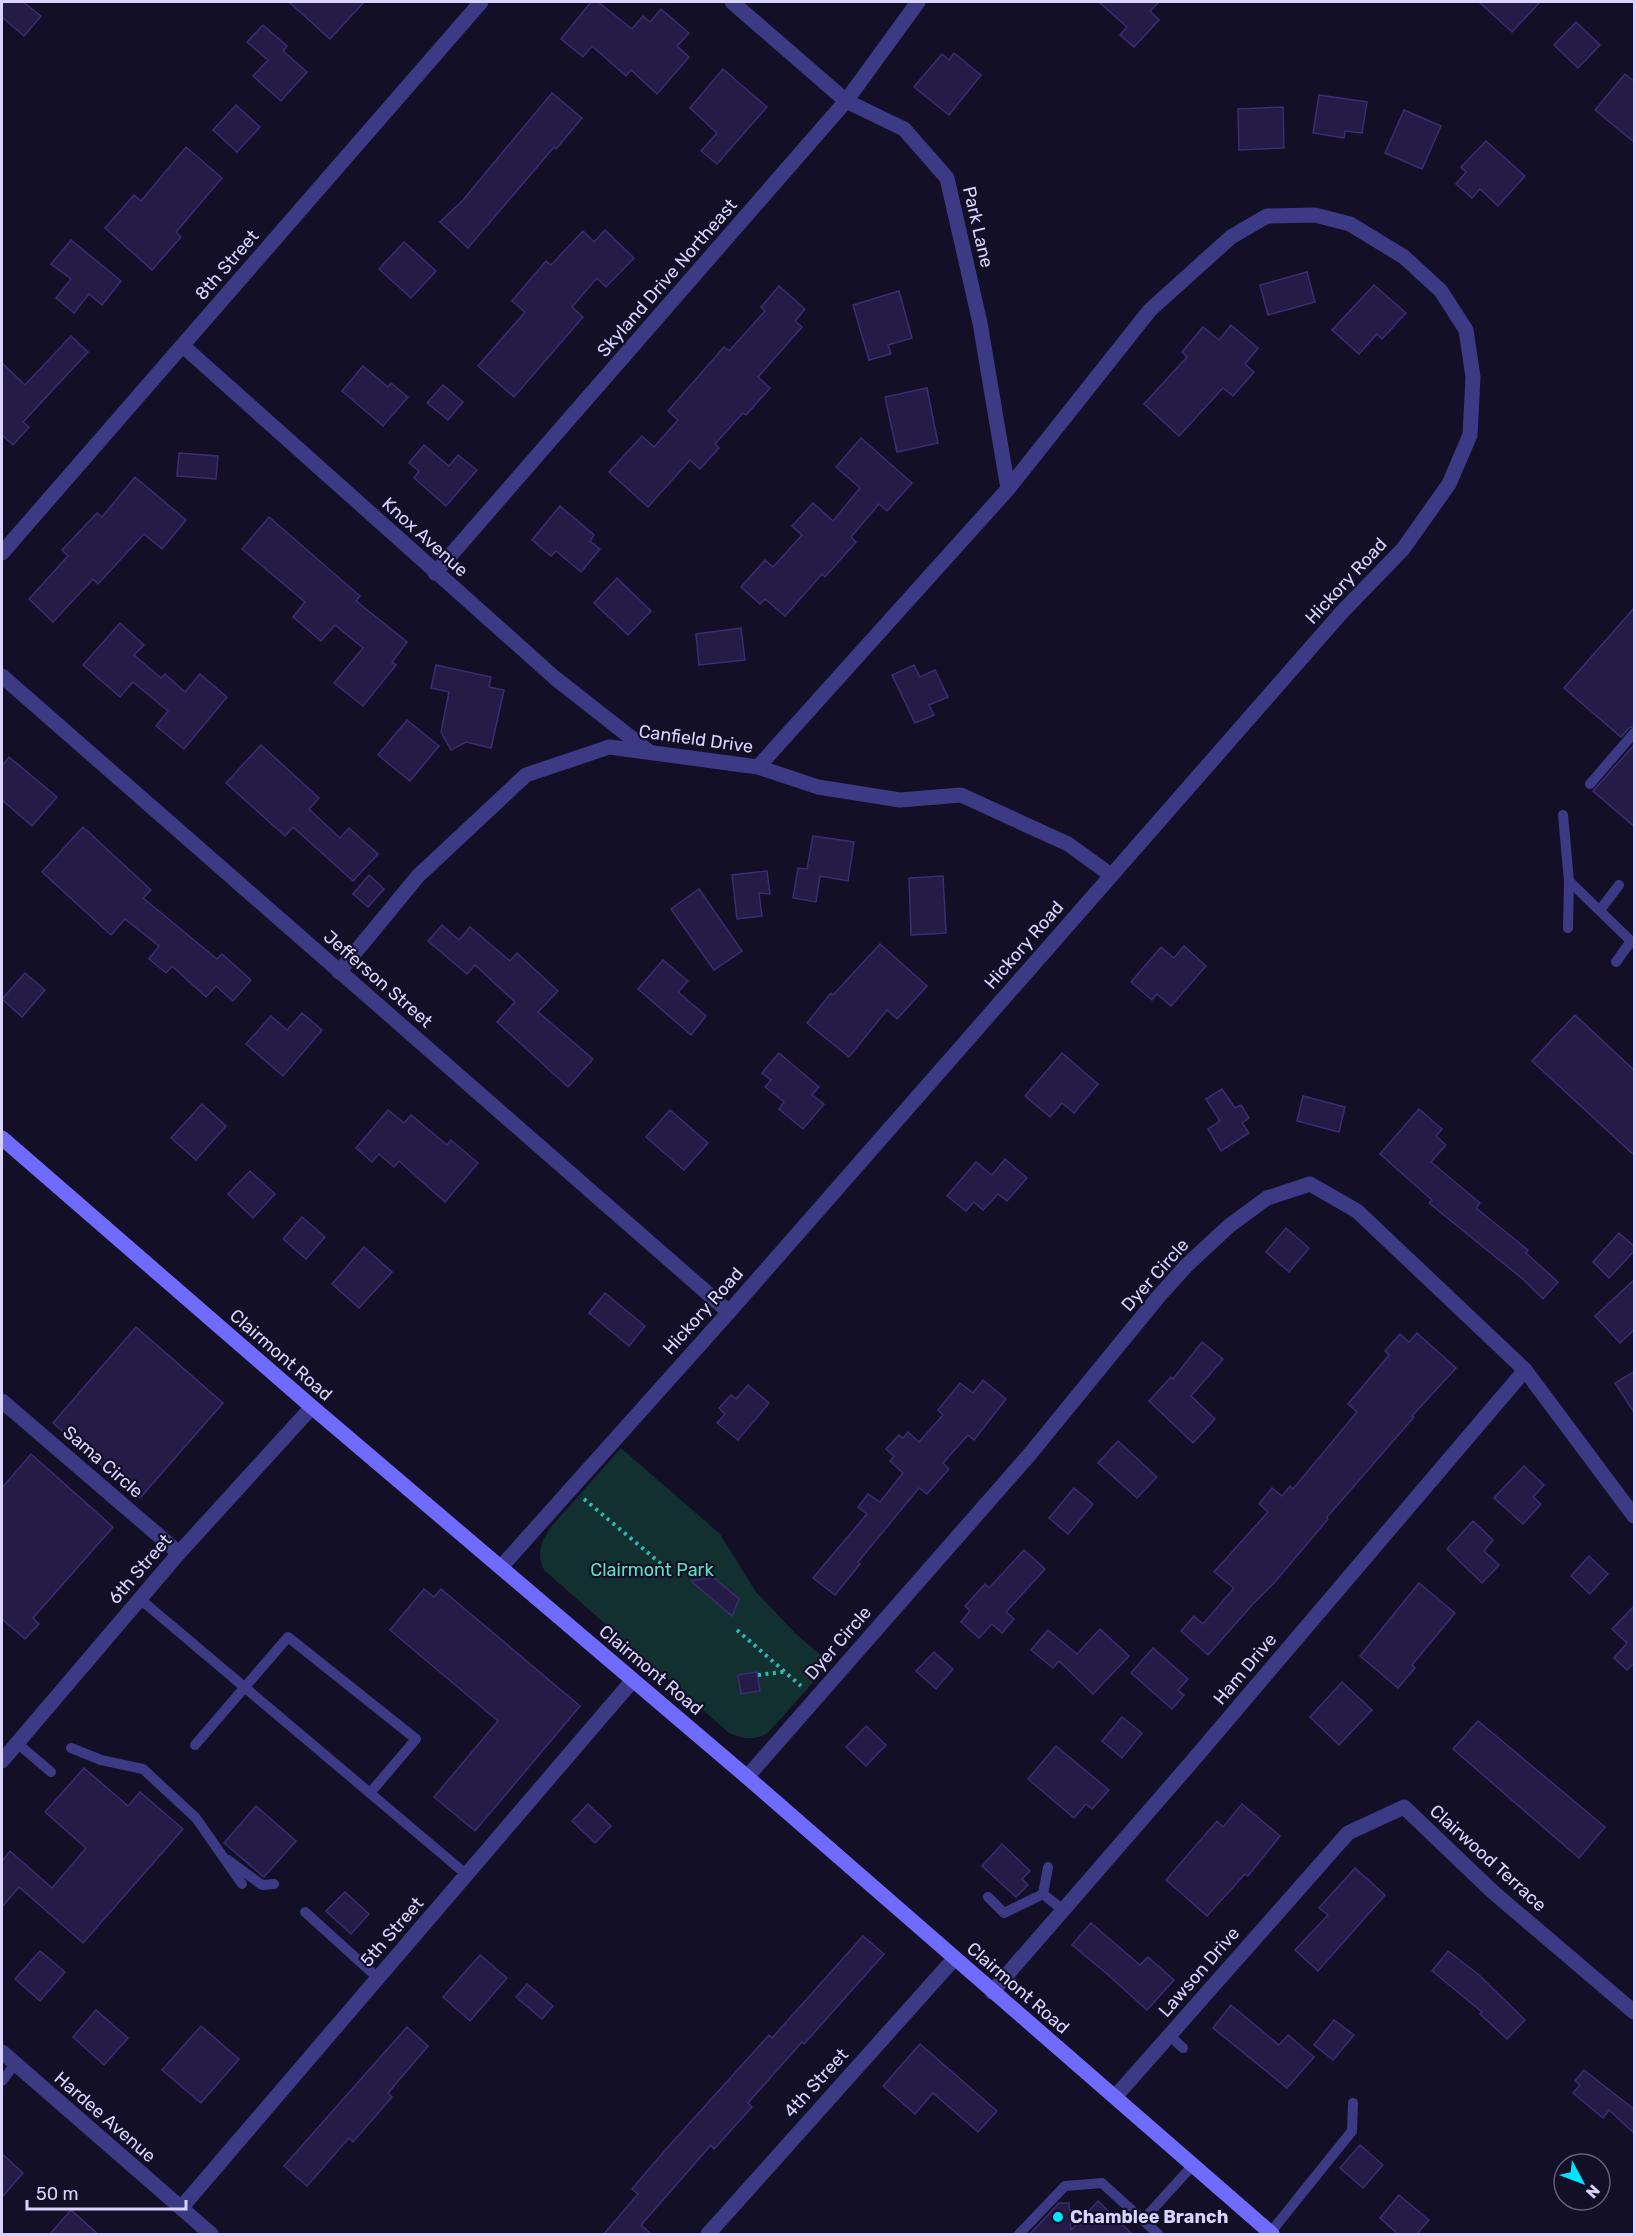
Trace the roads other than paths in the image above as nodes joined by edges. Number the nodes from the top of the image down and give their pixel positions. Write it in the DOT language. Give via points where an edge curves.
graph roads {
  1 [pos="481,2"];
  2 [pos="732,2"];
  3 [pos="918,2"];
  4 [pos="846,101"];
  5 [pos="183,346"];
  6 [pos="1008,489"];
  7 [pos="2,553"];
  8 [pos="435,573"];
  9 [pos="2,676"];
  10 [pos="1635,733"];
  11 [pos="648,751"];
  12 [pos="758,767"];
  13 [pos="1590,784"];
  14 [pos="1563,815"];
  15 [pos="1111,875"];
  16 [pos="1569,881"];
  17 [pos="1619,885"];
  18 [pos="1599,910"];
  19 [pos="1568,928"];
  20 [pos="1633,943"];
  21 [pos="1616,962"];
  22 [pos="339,972"];
  23 [pos="2,1138"];
  24 [pos="729,1312"];
  25 [pos="1525,1370"];
  26 [pos="2,1401"];
  27 [pos="312,1407"];
  28 [pos="1635,1516"];
  29 [pos="179,1552"];
  30 [pos="501,1567"];
  31 [pos="140,1599"];
  32 [pos="633,1680"];
  33 [pos="244,1687"];
  34 [pos="17,1743"];
  35 [pos="195,1745"];
  36 [pos="71,1748"];
  37 [pos="2,1761"];
  38 [pos="51,1772"];
  39 [pos="747,1777"];
  40 [pos="370,1793"];
  41 [pos="223,1856"];
  42 [pos="1048,1867"];
  43 [pos="1312,1873"];
  44 [pos="467,1875"];
  45 [pos="242,1884"];
  46 [pos="274,1884"];
  47 [pos="1043,1894"];
  48 [pos="988,1897"];
  49 [pos="1063,1911"];
  50 [pos="305,1912"];
  51 [pos="954,1959"];
  52 [pos="378,1978"];
  53 [pos="992,1992"];
  54 [pos="1635,2012"];
  55 [pos="1169,2036"];
  56 [pos="1183,2048"];
  57 [pos="2,2052"];
  58 [pos="15,2064"];
  59 [pos="2,2081"];
  60 [pos="1115,2097"];
  61 [pos="1353,2103"];
  62 [pos="1193,2165"];
  63 [pos="181,2208"];
  64 [pos="1143,2220"];
  65 [pos="1271,2234"];
  66 [pos="210,2235"];
  67 [pos="708,2235"];
  68 [pos="1019,2235"];
  69 [pos="1158,2235"];
  1 -- 5 [label="street, 8th Street"];
  2 -- 4 [label="street, Park Lane"];
  3 -- 4 [label="street, Skyland Drive Northeast"];
  4 -- 6 [label="street, Park Lane" via="904,129 947,178 980,323"];
  4 -- 8 [label="street, Skyland Drive Northeast"];
  5 -- 7 [label="street, 8th Street"];
  5 -- 8 [label="street, Knox Avenue"];
  6 -- 12 [label="street, Hickory Road"];
  6 -- 15 [label="street, Hickory Road" via="1150,310 1231,237 1267,216 1315,215 1350,224 1404,257 1434,284 1466,330 1473,377 1470,435 1449,484 1403,549 1342,612"];
  8 -- 11 [label="street, Knox Avenue" via="555,678"];
  9 -- 22 [label="street, Jefferson Street"];
  10 -- 13 [label="lane"];
  11 -- 12 [label="street, Canfield Drive"];
  11 -- 22 [label="street, Canfield Drive" via="609,747 526,775 418,876"];
  12 -- 15 [label="street, Canfield Drive" via="818,787 900,800 961,795 1068,844"];
  14 -- 16 [label="lane"];
  15 -- 24 [label="street, Hickory Road"];
  16 -- 18 [label="lane"];
  16 -- 19 [label="lane"];
  17 -- 18 [label="lane"];
  18 -- 20 [label="lane"];
  20 -- 21 [label="lane"];
  22 -- 24 [label="street, Jefferson Street"];
  23 -- 27 [label="main road, Clairmont Road"];
  24 -- 30 [label="street, Hickory Road"];
  25 -- 28 [label="street, Dyer Circle"];
  25 -- 39 [label="street, Dyer Circle" via="1357,1211 1310,1184 1267,1198 1229,1226 1159,1296 1030,1454"];
  25 -- 49 [label="street, Ham Drive"];
  26 -- 29 [label="street, Sama Circle"];
  27 -- 29 [label="street, 6th Street"];
  27 -- 30 [label="main road, Clairmont Road"];
  29 -- 31 [label="street, 6th Street"];
  30 -- 32 [label="main road, Clairmont Road"];
  31 -- 33 [label="lane"];
  31 -- 34 [label="street, 6th Street"];
  32 -- 39 [label="main road, Clairmont Road"];
  32 -- 44 [label="street, 5th Street"];
  33 -- 35 [label="lane"];
  33 -- 40 [label="lane"];
  33 -- 40 [label="lane" via="288,1636 416,1739"];
  34 -- 37 [label="street, 6th Street"];
  34 -- 38 [label="lane"];
  36 -- 41 [label="lane" via="142,1769 196,1818"];
  39 -- 51 [label="main road, Clairmont Road"];
  40 -- 44 [label="lane"];
  41 -- 45 [label="lane"];
  41 -- 46 [label="lane" via="262,1885"];
  42 -- 47 [label="lane"];
  43 -- 54 [label="street, Clairwood Terrace" via="1348,1833 1404,1807 1493,1892"];
  43 -- 55 [label="street, Lawson Drive"];
  44 -- 52 [label="street, 5th Street"];
  47 -- 48 [label="lane" via="1004,1913"];
  47 -- 49 [label="lane"];
  49 -- 53 [label="street, Ham Drive"];
  50 -- 52 [label="lane"];
  51 -- 53 [label="main road, Clairmont Road"];
  51 -- 67 [label="street, 4th Street"];
  52 -- 63 [label="street, 5th Street"];
  53 -- 60 [label="main road, Clairmont Road"];
  55 -- 56 [label="lane"];
  55 -- 60 [label="street, Lawson Drive"];
  57 -- 58 [label="street, Hardee Avenue"];
  58 -- 59 [label="lane"];
  58 -- 63 [label="street, Hardee Avenue"];
  60 -- 62 [label="main road, Clairmont Road"];
  61 -- 65 [label="lane" via="1352,2130"];
  62 -- 64 [label="lane"];
  62 -- 65 [label="main road, Clairmont Road"];
  63 -- 66 [label="street, Hardee Avenue"];
  64 -- 68 [label="lane" via="1102,2183 1072,2185 1065,2186"];
  64 -- 69 [label="lane"];
}
